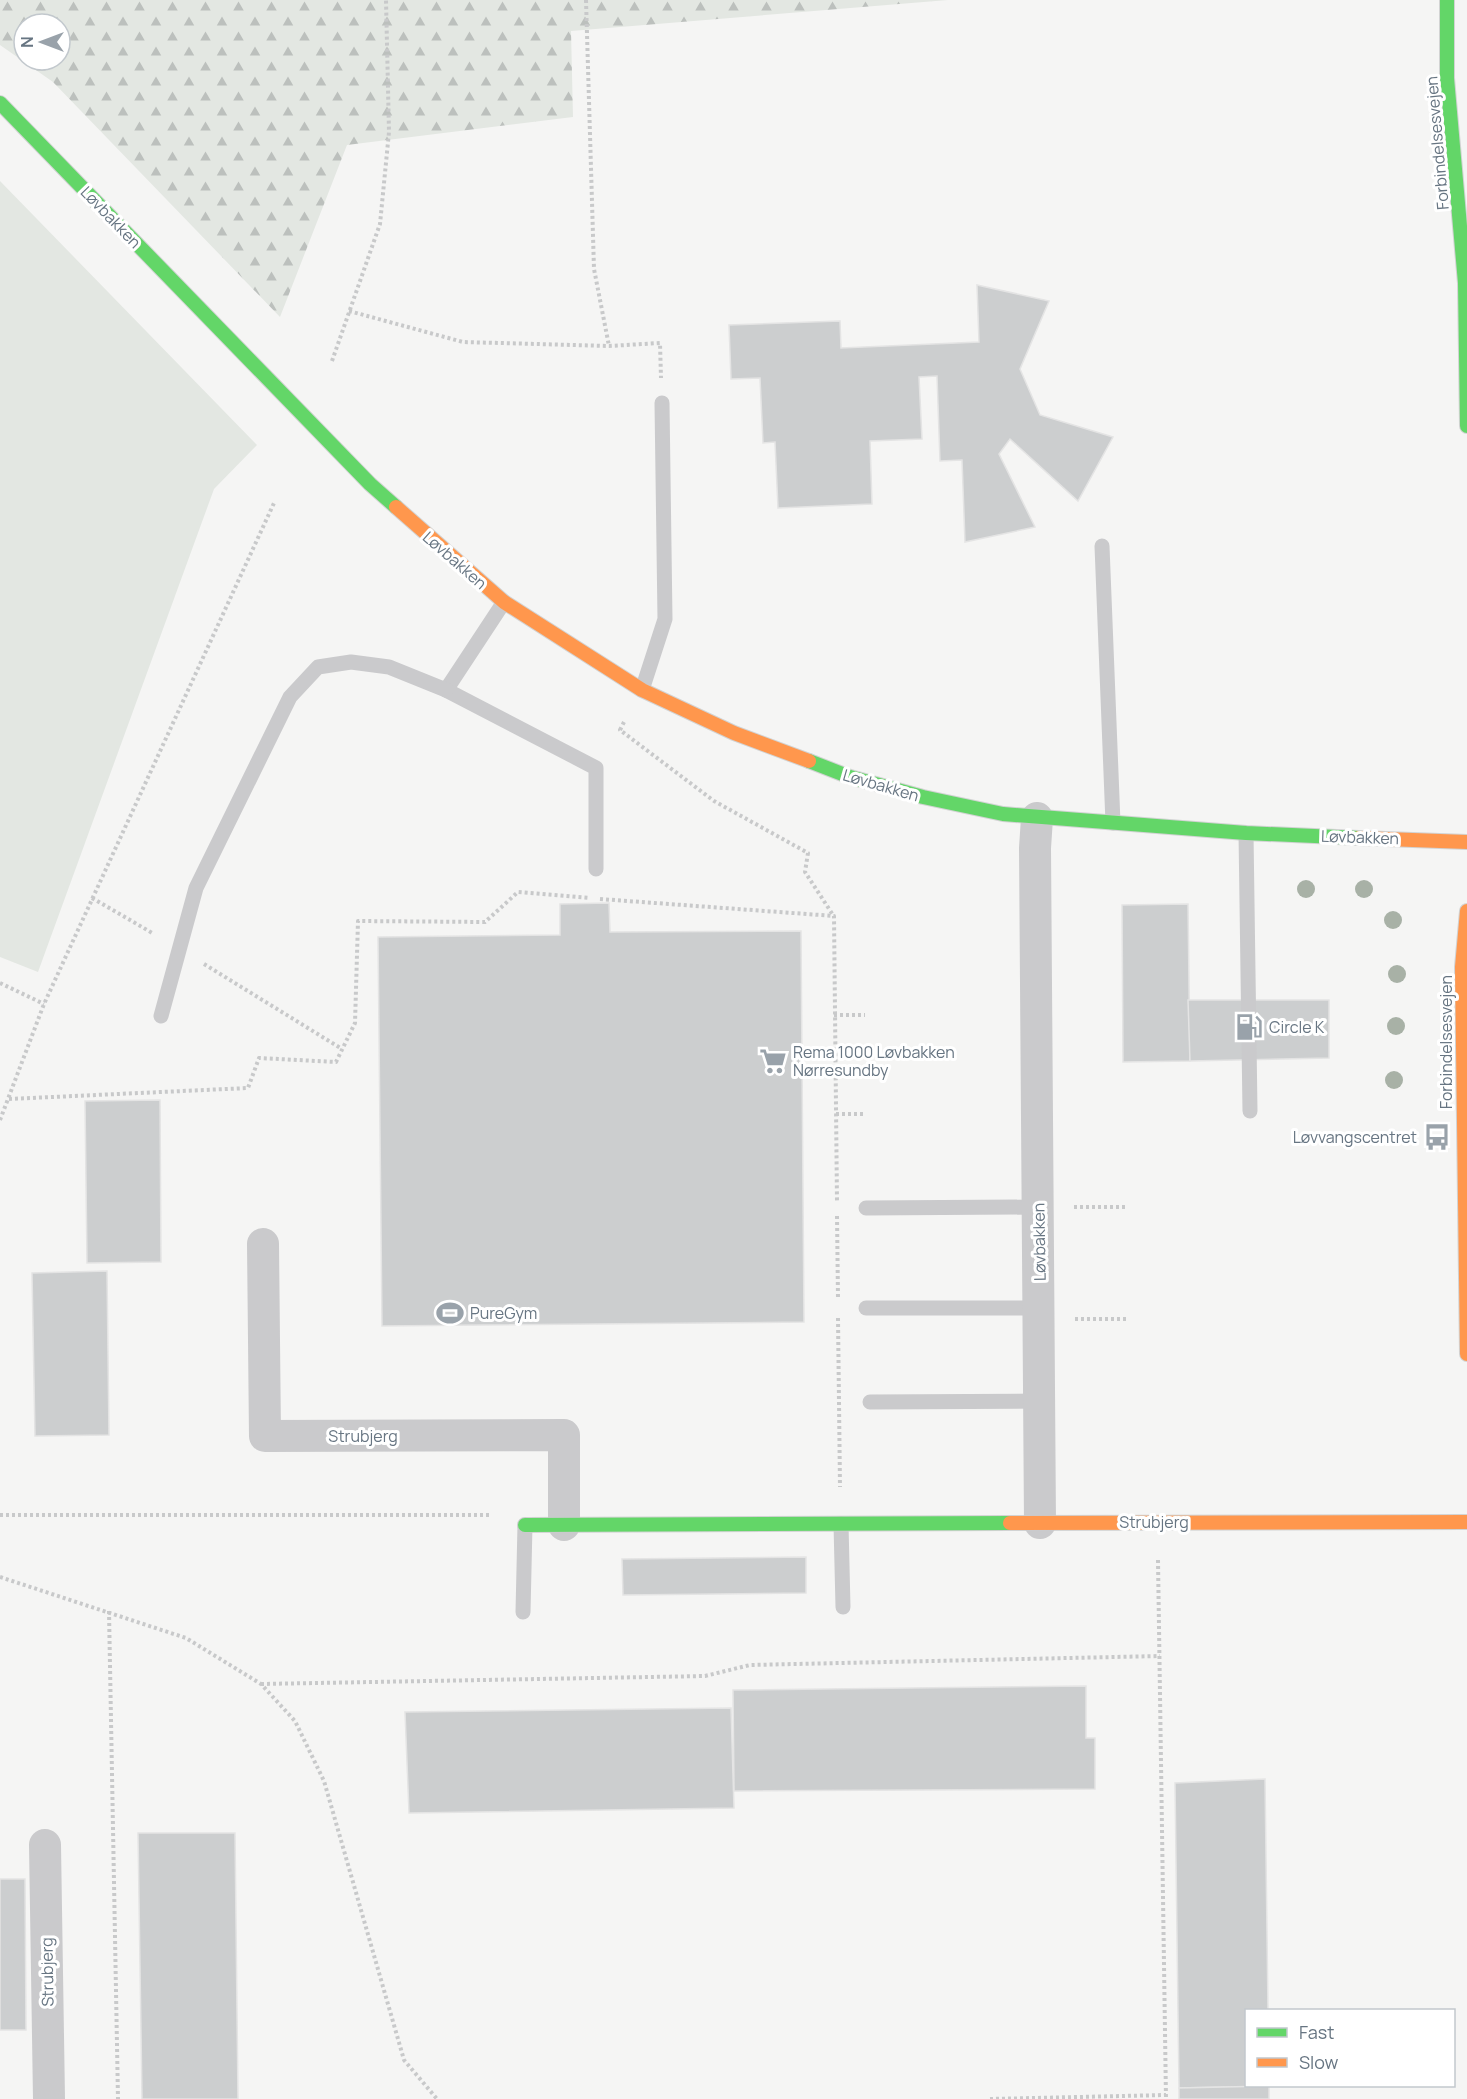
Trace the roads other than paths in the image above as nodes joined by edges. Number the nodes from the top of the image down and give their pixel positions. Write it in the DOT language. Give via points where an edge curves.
graph roads {
  1 [pos="1447,0"];
  2 [pos="0,103"];
  3 [pos="1467,262"];
  4 [pos="1465,283"];
  5 [pos="662,403"];
  6 [pos="1467,426"];
  7 [pos="1102,546"];
  8 [pos="504,602"];
  9 [pos="446,690"];
  10 [pos="642,690"];
  11 [pos="1036,818"];
  12 [pos="1113,823"];
  13 [pos="1246,832"];
  14 [pos="1467,842"];
  15 [pos="596,869"];
  16 [pos="1467,910"];
  17 [pos="161,1016"];
  18 [pos="1250,1111"];
  19 [pos="1038,1206"];
  20 [pos="866,1208"];
  21 [pos="263,1244"];
  22 [pos="866,1308"];
  23 [pos="1040,1313"];
  24 [pos="1467,1354"];
  25 [pos="1040,1401"];
  26 [pos="870,1402"];
  27 [pos="1467,1522"];
  28 [pos="1040,1523"];
  29 [pos="841,1524"];
  30 [pos="564,1525"];
  31 [pos="525,1526"];
  32 [pos="843,1607"];
  33 [pos="523,1612"];
  34 [pos="45,1845"];
  35 [pos="49,2099"];
  1 -- 4 [label="street, Forbindelsesvejen" via="1447,78"];
  2 -- 8 [label="street, Løvbakken" via="369,484"];
  3 -- 4 [label="street, Forbindelsesvejen"];
  4 -- 6 [label="street, Forbindelsesvejen"];
  5 -- 10 [label="lane" via="665,619"];
  7 -- 12 [label="lane"];
  8 -- 9 [label="lane"];
  8 -- 10 [label="street, Løvbakken"];
  9 -- 15 [label="lane" via="596,768"];
  9 -- 17 [label="lane" via="389,667 351,662 318,667 290,696 196,888"];
  10 -- 11 [label="street, Løvbakken" via="734,734 850,777 923,797"];
  11 -- 12 [label="street, Løvbakken"];
  11 -- 19 [label="street, Løvbakken"];
  12 -- 13 [label="street, Løvbakken"];
  13 -- 14 [label="street, Løvbakken"];
  13 -- 18 [label="lane"];
  16 -- 24 [label="street, Forbindelsesvejen" via="1462,968"];
  19 -- 20 [label="lane"];
  19 -- 23 [label="street, Løvbakken"];
  21 -- 30 [label="street, Strubjerg" via="264,1436 564,1434"];
  22 -- 23 [label="lane"];
  23 -- 25 [label="street, Løvbakken"];
  25 -- 26 [label="lane"];
  25 -- 28 [label="street, Løvbakken"];
  27 -- 28 [label="street, Strubjerg"];
  28 -- 29 [label="street, Strubjerg"];
  29 -- 30 [label="street, Strubjerg"];
  29 -- 32 [label="lane"];
  30 -- 31 [label="street, Strubjerg"];
  31 -- 33 [label="lane"];
  34 -- 35 [label="street, Strubjerg"];
}
